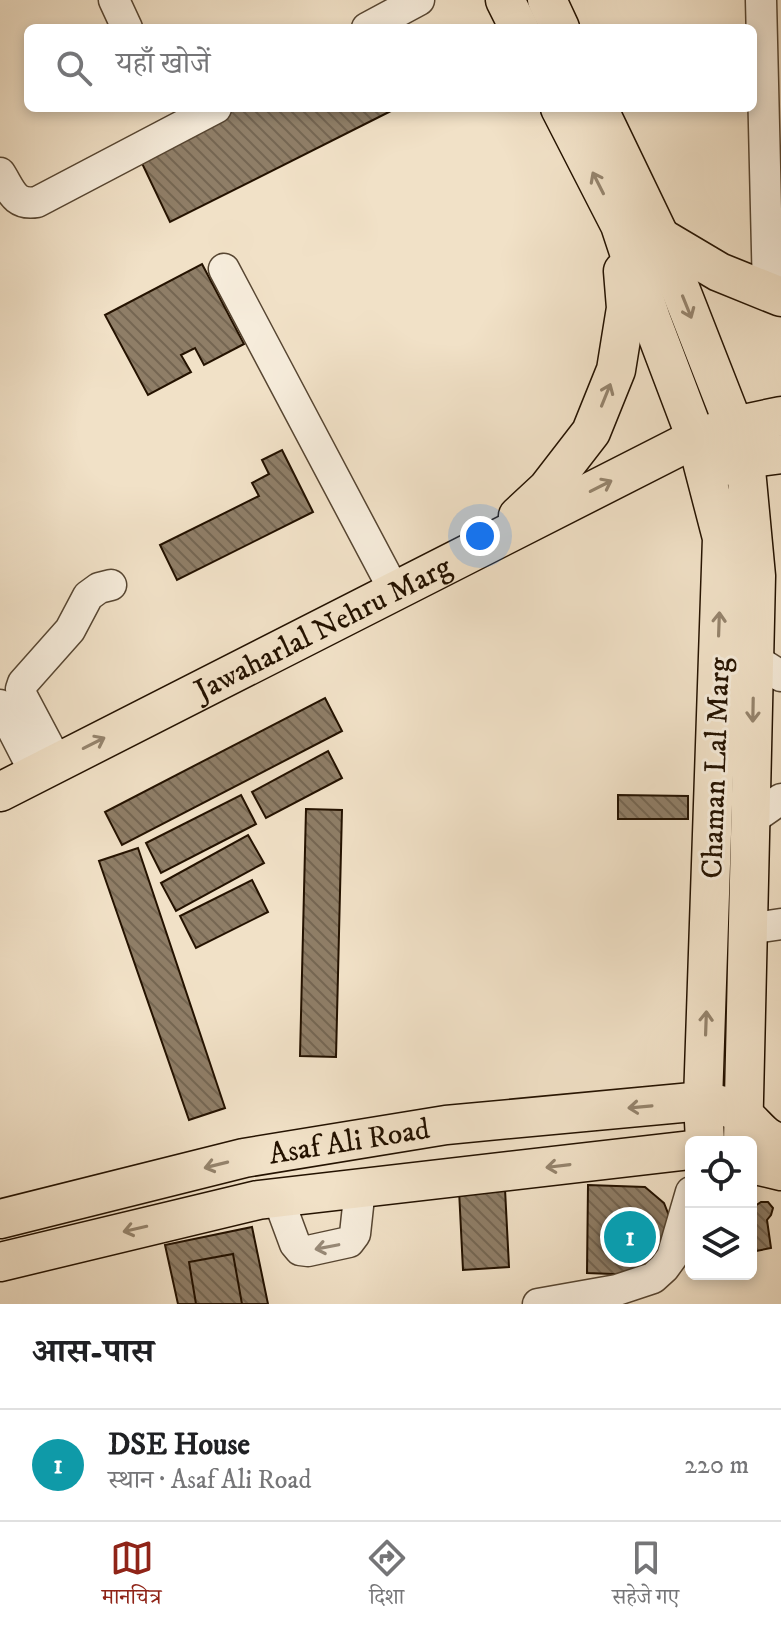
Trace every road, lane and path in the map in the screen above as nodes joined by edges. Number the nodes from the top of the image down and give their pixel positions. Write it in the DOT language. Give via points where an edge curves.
graph roads {
  1 [pos="114,0"];
  2 [pos="419,0"];
  3 [pos="505,0"];
  4 [pos="547,0"];
  5 [pos="761,0"];
  6 [pos="125,24"];
  7 [pos="374,24"];
  8 [pos="517,24"];
  9 [pos="558,24"];
  10 [pos="200,112"];
  11 [pos="562,112"];
  12 [pos="600,112"];
  13 [pos="171,119"];
  14 [pos="0,173"];
  15 [pos="620,225"];
  16 [pos="660,237"];
  17 [pos="224,269"];
  18 [pos="774,295"];
  19 [pos="781,416"];
  20 [pos="753,446"];
  21 [pos="701,455"];
  22 [pos="781,538"];
  23 [pos="489,542"];
  24 [pos="756,576"];
  25 [pos="111,585"];
  26 [pos="394,590"];
  27 [pos="768,668"];
  28 [pos="0,705"];
  29 [pos="46,767"];
  30 [pos="0,792"];
  31 [pos="766,810"];
  32 [pos="765,926"];
  33 [pos="703,1101"];
  34 [pos="705,1136"];
  35 [pos="685,1151"];
  36 [pos="767,1153"];
  37 [pos="360,1188"];
  38 [pos="278,1198"];
  39 [pos="686,1208"];
  40 [pos="0,1219"];
  41 [pos="0,1262"];
  42 [pos="538,1304"];
  1 -- 6 [label="street"];
  2 -- 7 [label="street"];
  3 -- 8 [label="main road"];
  4 -- 9 [label="main road"];
  5 -- 18 [label="street"];
  10 -- 13 [label="street"];
  15 -- 11 [label="main road, one-way"];
  12 -- 16 [label="main road"];
  13 -- 14 [label="street" via="37,202 17,200"];
  15 -- 21 [label="main road, Chaman Lal Marg"];
  23 -- 15 [label="main road, one-way" via="547,489 596,420 616,370 626,308"];
  16 -- 18 [label="main road" via="719,272"];
  16 -- 20 [label="main road, one-way"];
  17 -- 26 [label="street"];
  19 -- 20 [label="main road, Jawaharlal Nehru Marg"];
  20 -- 21 [label="main road, Jawaharlal Nehru Marg"];
  20 -- 24 [label="main road"];
  23 -- 21 [label="main road, Jawaharlal Nehru Marg, one-way"];
  33 -- 21 [label="main road, Chaman Lal Marg, one-way" via="722,538"];
  22 -- 24 [label="main road"];
  23 -- 26 [label="main road, Jawaharlal Nehru Marg"];
  24 -- 27 [label="main road, Chaman Lal Marg"];
  25 -- 29 [label="street" via="88,596 76,622 23,683 22,696"];
  29 -- 26 [label="main road, Jawaharlal Nehru Marg, one-way"];
  27 -- 31 [label="main road, Chaman Lal Marg, one-way"];
  28 -- 29 [label="street"];
  29 -- 30 [label="main road, Jawaharlal Nehru Marg"];
  31 -- 32 [label="main road, Chaman Lal Marg"];
  32 -- 36 [label="main road, Chaman Lal Marg"];
  33 -- 34 [label="main road"];
  33 -- 36 [label="main road, Asaf Ali Road" via="726,1106"];
  33 -- 40 [label="main road, Asaf Ali Road, one-way" via="446,1125 259,1155"];
  35 -- 37 [label="main road, Asaf Ali Road, one-way"];
  37 -- 38 [label="main road, Asaf Ali Road"];
  37 -- 38 [label="street, one-way" via="355,1234 349,1242 308,1251 295,1244"];
  38 -- 41 [label="main road, Asaf Ali Road, one-way"];
  39 -- 42 [label="street" via="672,1257 653,1278"];
}
